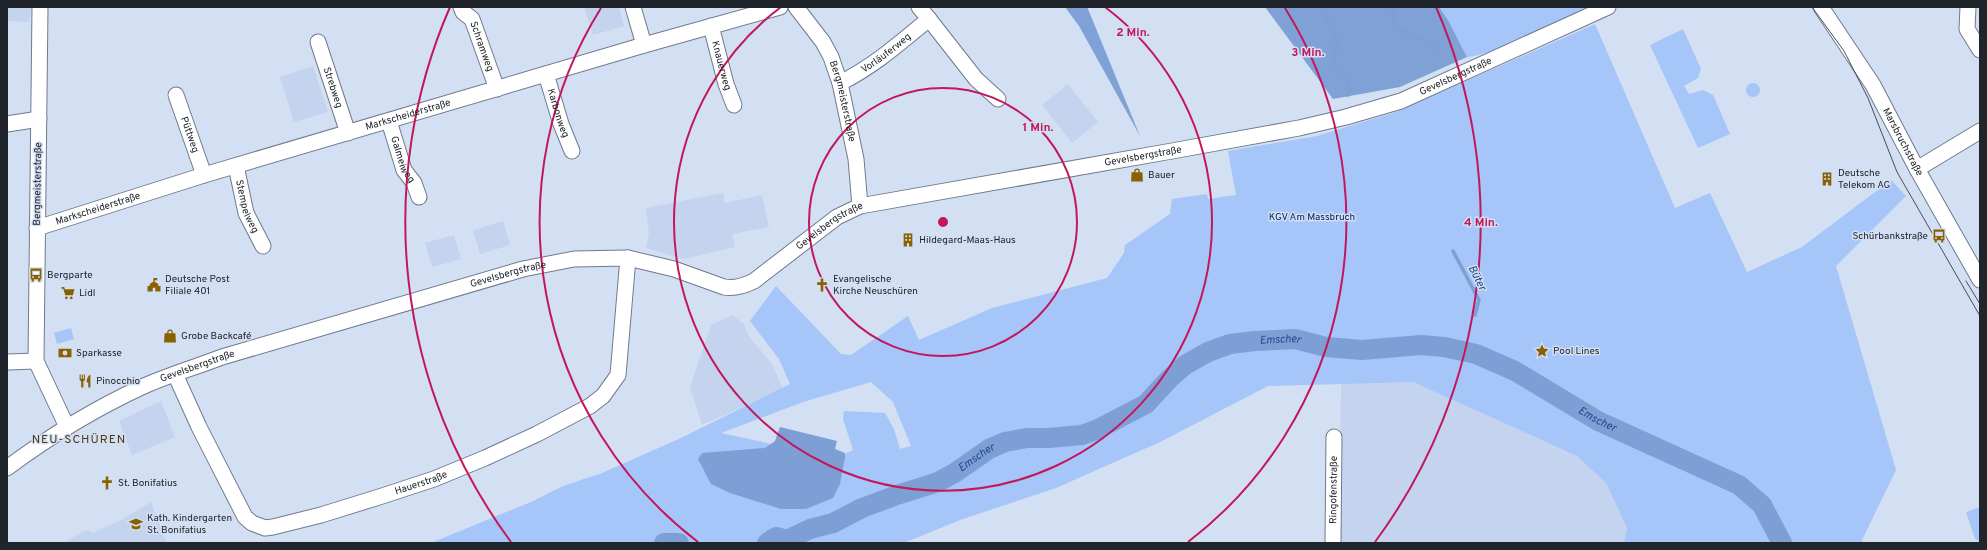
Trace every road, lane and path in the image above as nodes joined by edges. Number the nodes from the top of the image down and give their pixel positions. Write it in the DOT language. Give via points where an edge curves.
graph roads {
  1 [pos="40,7"];
  2 [pos="461,7"];
  3 [pos="633,7"];
  4 [pos="780,7"];
  5 [pos="796,7"];
  6 [pos="919,7"];
  7 [pos="1608,7"];
  8 [pos="1821,7"];
  9 [pos="1968,7"];
  10 [pos="929,19"];
  11 [pos="711,26"];
  12 [pos="318,42"];
  13 [pos="644,45"];
  14 [pos="1980,50"];
  15 [pos="546,74"];
  16 [pos="840,83"];
  17 [pos="497,89"];
  18 [pos="176,95"];
  19 [pos="998,99"];
  20 [pos="734,105"];
  21 [pos="39,119"];
  22 [pos="389,120"];
  23 [pos="7,124"];
  24 [pos="1980,131"];
  25 [pos="348,133"];
  26 [pos="572,151"];
  27 [pos="236,166"];
  28 [pos="1917,169"];
  29 [pos="204,175"];
  30 [pos="419,197"];
  31 [pos="860,206"];
  32 [pos="37,228"];
  33 [pos="263,246"];
  34 [pos="628,258"];
  35 [pos="1980,280"];
  36 [pos="36,361"];
  37 [pos="7,362"];
  38 [pos="175,374"];
  39 [pos="67,427"];
  40 [pos="1334,437"];
  41 [pos="7,468"];
  42 [pos="1333,543"];
  1 -- 21 [label="street, Bergmeisterstraße"];
  2 -- 17 [label="street, Schramweg" via="472,19"];
  3 -- 13 [label="street"];
  4 -- 11 [label="street, Markscheiderstraße"];
  5 -- 16 [label="street, Bergmeisterstraße" via="823,42"];
  6 -- 10 [label="street"];
  7 -- 31 [label="street, Gevelsbergstraße" via="1401,102 1346,117 1299,128"];
  8 -- 28 [label="street, Marsbruchstraße" via="1873,85"];
  9 -- 14 [label="street" via="1968,29"];
  10 -- 16 [label="street, Vorläuferweg" via="885,57"];
  10 -- 19 [label="street" via="976,79"];
  11 -- 13 [label="street, Markscheiderstraße"];
  11 -- 20 [label="street, Knauerweg"];
  12 -- 25 [label="street, Strebweg"];
  13 -- 15 [label="street, Markscheiderstraße"];
  15 -- 17 [label="street, Markscheiderstraße"];
  15 -- 26 [label="street, Karbonweg"];
  16 -- 31 [label="street, Bergmeisterstraße" via="856,158"];
  17 -- 22 [label="street, Markscheiderstraße"];
  18 -- 29 [label="street, Püttweg"];
  21 -- 23 [label="street"];
  21 -- 32 [label="street, Bergmeisterstraße"];
  22 -- 25 [label="street, Markscheiderstraße"];
  22 -- 30 [label="street, Galmeiweg" via="404,170 414,183"];
  24 -- 28 [label="street"];
  25 -- 27 [label="street, Markscheiderstraße"];
  27 -- 29 [label="street, Markscheiderstraße"];
  27 -- 33 [label="street, Stempelweg" via="246,213"];
  28 -- 35 [label="street, Marsbruchstraße"];
  29 -- 32 [label="street, Markscheiderstraße"];
  31 -- 34 [label="street, Gevelsbergstraße" via="837,217 754,281 732,289 674,269"];
  32 -- 36 [label="street, Bergmeisterstraße"];
  34 -- 38 [label="street, Gevelsbergstraße" via="574,258 523,269 228,355"];
  34 -- 38 [label="street, Hauerstraße" via="618,375 603,396 590,406 537,434 485,458 434,479 321,515 265,528 245,517"];
  36 -- 37 [label="street"];
  36 -- 39 [label="street"];
  38 -- 39 [label="street, Gevelsbergstraße" via="128,394"];
  39 -- 41 [label="street, Gevelsbergstraße"];
  40 -- 42 [label="street, Ringofenstraße"];
}
